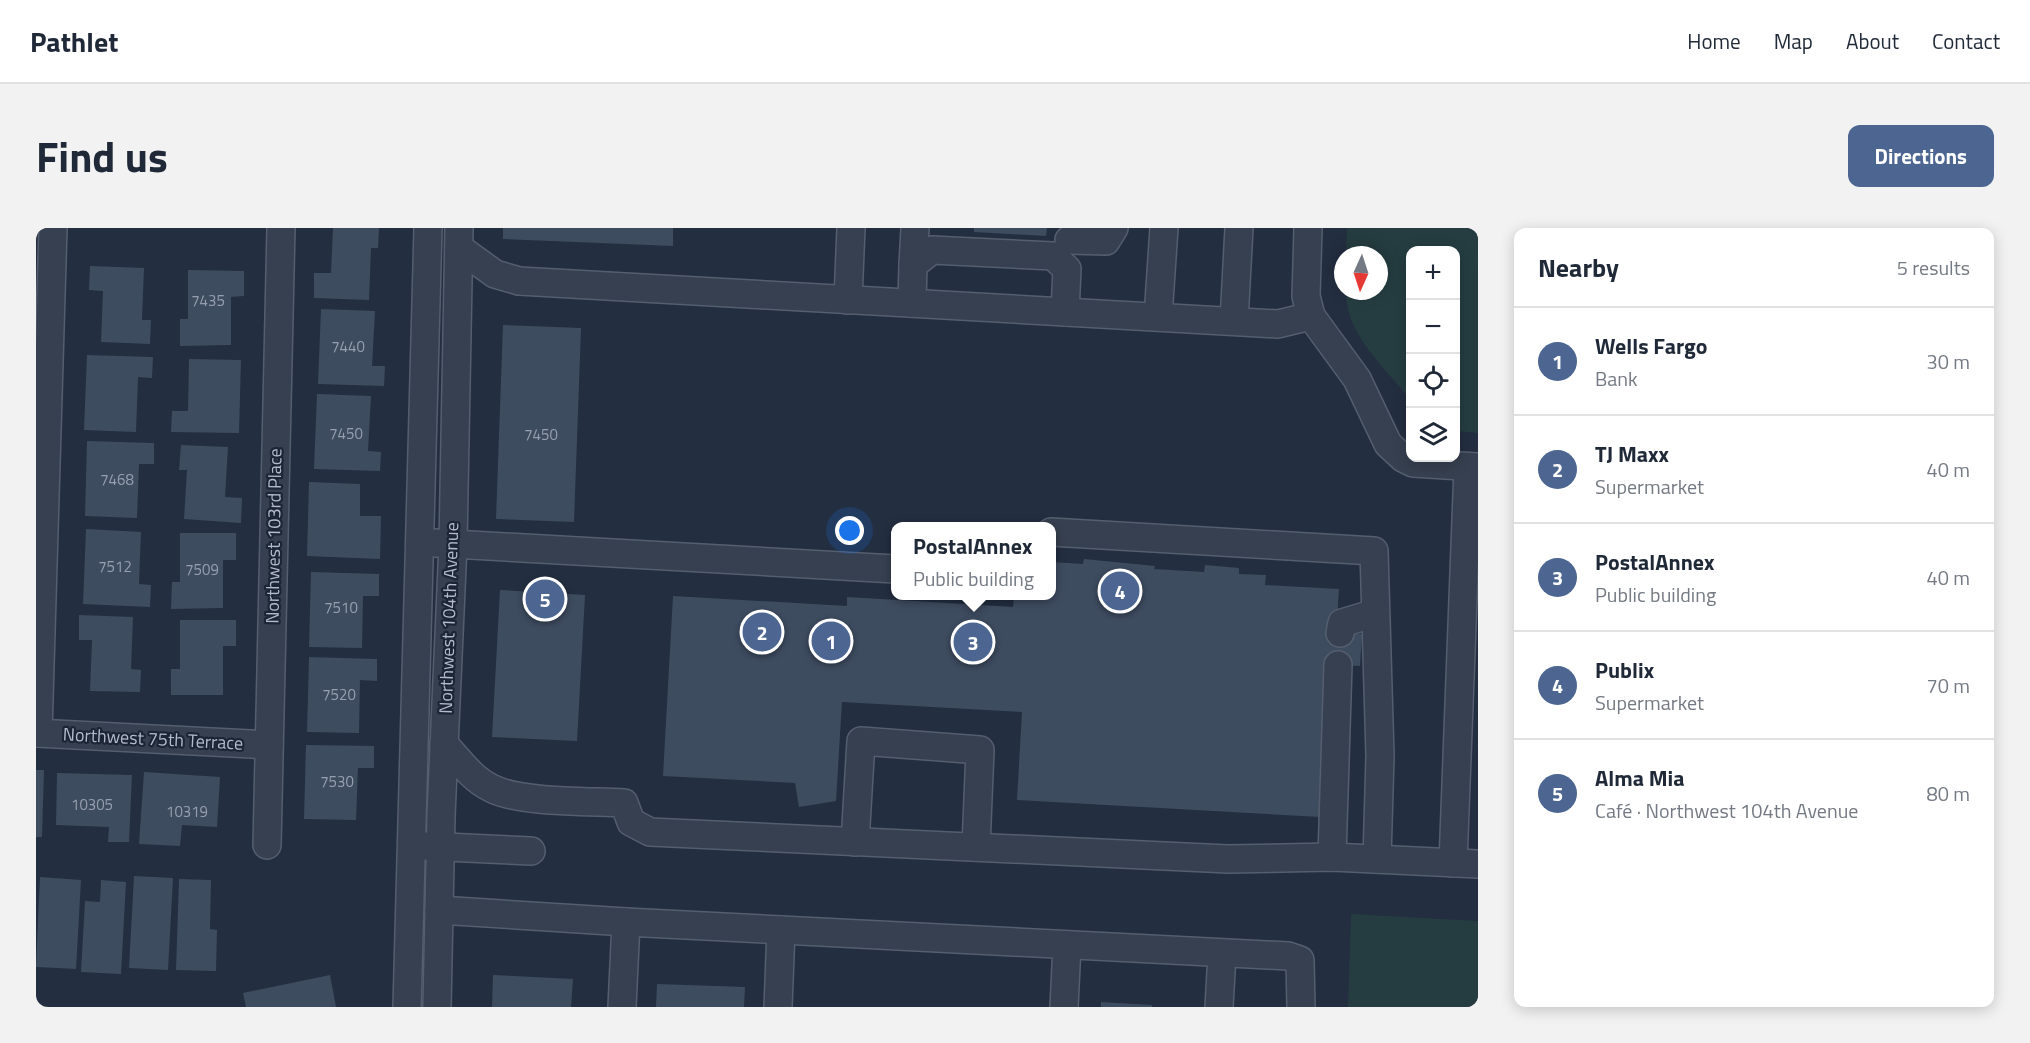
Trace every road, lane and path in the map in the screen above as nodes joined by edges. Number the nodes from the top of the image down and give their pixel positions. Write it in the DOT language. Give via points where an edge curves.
graph roads {
  1 [pos="53,228"];
  2 [pos="281,228"];
  3 [pos="428,228"];
  4 [pos="851,228"];
  5 [pos="915,228"];
  6 [pos="1114,228"];
  7 [pos="1164,228"];
  8 [pos="1239,228"];
  9 [pos="1308,228"];
  10 [pos="1069,234"];
  11 [pos="459,238"];
  12 [pos="913,265"];
  13 [pos="1067,269"];
  14 [pos="848,300"];
  15 [pos="912,303"];
  16 [pos="1065,312"];
  17 [pos="1158,317"];
  18 [pos="1294,320"];
  19 [pos="1234,321"];
  20 [pos="1473,467"];
  21 [pos="1056,532"];
  22 [pos="419,542"];
  23 [pos="453,544"];
  24 [pos="891,569"];
  25 [pos="1375,613"];
  26 [pos="1340,633"];
  27 [pos="1338,665"];
  28 [pos="37,733"];
  29 [pos="444,744"];
  30 [pos="269,745"];
  31 [pos="855,842"];
  32 [pos="267,844"];
  33 [pos="410,846"];
  34 [pos="441,847"];
  35 [pos="976,847"];
  36 [pos="531,851"];
  37 [pos="1332,857"];
  38 [pos="1377,859"];
  39 [pos="1465,864"];
  40 [pos="439,910"];
  41 [pos="626,922"];
  42 [pos="782,930"];
  43 [pos="1067,945"];
  44 [pos="1221,954"];
  45 [pos="407,1007"];
  46 [pos="436,1007"];
  47 [pos="622,1007"];
  48 [pos="777,1007"];
  49 [pos="1064,1007"];
  50 [pos="1219,1007"];
  51 [pos="1301,1007"];
  1 -- 28 [label="street"];
  2 -- 30 [label="street, Northwest 103rd Place"];
  3 -- 22 [label="street, Northwest 104th Avenue"];
  4 -- 14 [label="street"];
  5 -- 12 [label="street"];
  6 -- 10 [label="street" via="1106,241"];
  7 -- 17 [label="street"];
  8 -- 19 [label="street"];
  9 -- 18 [label="street" via="1306,288"];
  10 -- 13 [label="street"];
  11 -- 14 [label="street" via="495,274 519,281"];
  11 -- 23 [label="street, Northwest 104th Avenue"];
  12 -- 13 [label="street" via="932,250 1053,256"];
  12 -- 15 [label="street"];
  13 -- 16 [label="street"];
  14 -- 15 [label="street"];
  15 -- 16 [label="street"];
  16 -- 17 [label="street"];
  17 -- 19 [label="street"];
  18 -- 19 [label="street"];
  18 -- 20 [label="street" via="1356,379 1388,444 1402,458 1413,463"];
  20 -- 39 [label="street"];
  21 -- 25 [label="street" via="1374,551"];
  22 -- 23 [label="street"];
  22 -- 33 [label="street, Northwest 104th Avenue"];
  23 -- 24 [label="street"];
  23 -- 29 [label="street, Northwest 104th Avenue"];
  25 -- 26 [label="street" via="1342,623"];
  25 -- 38 [label="street" via="1380,756"];
  27 -- 37 [label="street"];
  28 -- 30 [label="street, Northwest 75th Terrace"];
  29 -- 31 [label="street" via="491,789 511,795 624,803 631,822 650,832"];
  29 -- 34 [label="street, Northwest 104th Avenue"];
  30 -- 32 [label="street, Northwest 103rd Place"];
  31 -- 35 [label="street"];
  31 -- 35 [label="street" via="861,741 980,750"];
  33 -- 34 [label="street"];
  33 -- 45 [label="street, Northwest 104th Avenue"];
  34 -- 36 [label="street"];
  34 -- 40 [label="street, Northwest 104th Avenue"];
  35 -- 37 [label="street" via="1228,859"];
  37 -- 38 [label="street"];
  38 -- 39 [label="street"];
  40 -- 41 [label="street"];
  40 -- 46 [label="street, Northwest 104th Avenue"];
  41 -- 42 [label="street"];
  41 -- 47 [label="street"];
  42 -- 43 [label="street"];
  42 -- 48 [label="street"];
  43 -- 44 [label="street"];
  43 -- 49 [label="street"];
  44 -- 50 [label="street"];
  44 -- 51 [label="street" via="1288,956 1300,960"];
}
